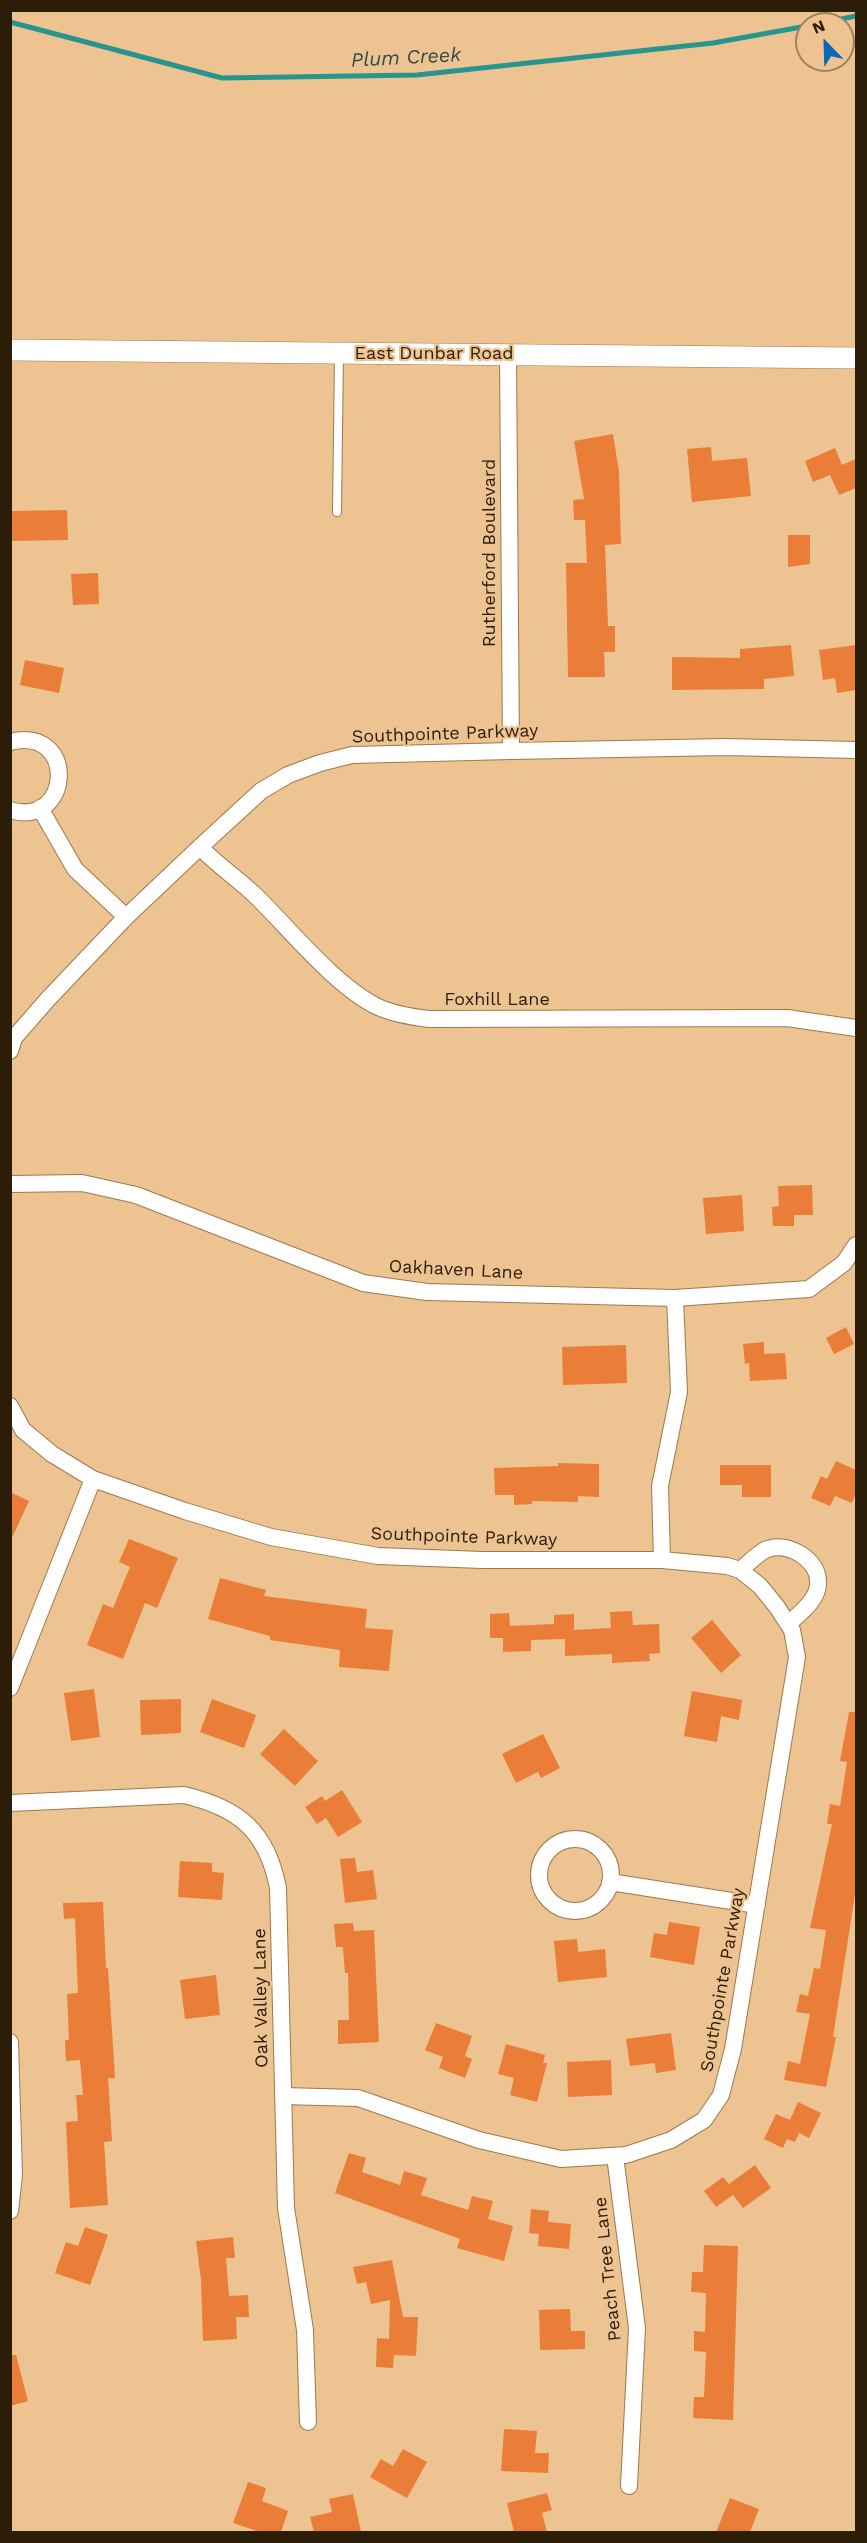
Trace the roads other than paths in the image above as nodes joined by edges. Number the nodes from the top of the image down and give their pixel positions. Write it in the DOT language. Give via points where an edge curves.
graph roads {
  1 [pos="10,350"];
  2 [pos="339,353"];
  3 [pos="508,354"];
  4 [pos="856,358"];
  5 [pos="337,512"];
  6 [pos="10,742"];
  7 [pos="856,750"];
  8 [pos="511,751"];
  9 [pos="40,808"];
  10 [pos="10,810"];
  11 [pos="200,847"];
  12 [pos="126,917"];
  13 [pos="856,1028"];
  14 [pos="10,1051"];
  15 [pos="10,1184"];
  16 [pos="856,1245"];
  17 [pos="675,1298"];
  18 [pos="10,1406"];
  19 [pos="93,1479"];
  20 [pos="662,1560"];
  21 [pos="740,1570"];
  22 [pos="788,1624"];
  23 [pos="10,1688"];
  24 [pos="10,1803"];
  25 [pos="610,1882"];
  26 [pos="757,1905"];
  27 [pos="10,2042"];
  28 [pos="283,2096"];
  29 [pos="615,2156"];
  30 [pos="10,2211"];
  31 [pos="308,2422"];
  32 [pos="628,2486"];
  1 -- 2 [label="street, East Dunbar Road"];
  2 -- 3 [label="street, East Dunbar Road"];
  2 -- 5 [label="lane"];
  3 -- 4 [label="street, East Dunbar Road"];
  3 -- 8 [label="street, Rutherford Boulevard"];
  6 -- 9 [label="street" via="32,740 43,745 58,765 57,790"];
  7 -- 8 [label="street, Southpointe Parkway" via="726,747"];
  8 -- 11 [label="street, Southpointe Parkway" via="352,755 320,763 288,774 261,791"];
  9 -- 10 [label="street" via="29,812"];
  9 -- 12 [label="street" via="75,869"];
  11 -- 12 [label="street, Southpointe Parkway"];
  11 -- 13 [label="street, Foxhill Lane" via="347,984 377,1006 408,1016 788,1018"];
  12 -- 14 [label="street, Southpointe Parkway" via="14,1038"];
  15 -- 17 [label="street, Oakhaven Lane" via="82,1183 136,1196 363,1283 427,1292"];
  16 -- 17 [label="street, Oakhaven Lane" via="844,1263 809,1289"];
  17 -- 20 [label="street" via="679,1392 660,1486"];
  18 -- 19 [label="street, Southpointe Parkway" via="23,1430 52,1454"];
  19 -- 20 [label="street, Southpointe Parkway" via="271,1538 378,1556"];
  19 -- 23 [label="street"];
  20 -- 21 [label="street, Southpointe Parkway"];
  21 -- 22 [label="street, Southpointe Parkway" via="760,1586"];
  21 -- 22 [label="street" via="765,1550 774,1548 786,1548 808,1558 819,1579 816,1590 812,1601"];
  22 -- 26 [label="street, Southpointe Parkway" via="797,1657"];
  24 -- 28 [label="street, Oak Valley Lane" via="184,1795 232,1811 250,1826 265,1845 278,1888"];
  25 -- 25 [label="street" via="598,1902 588,1908 566,1910 546,1897 538,1876 540,1864 550,1849 566,1840 590,1842 607,1859"];
  25 -- 26 [label="street"];
  26 -- 29 [label="street, Southpointe Parkway" via="733,2049 721,2095 704,2120 671,2140"];
  27 -- 30 [label="street" via="14,2175"];
  28 -- 29 [label="street, Southpointe Parkway" via="358,2098 479,2140 561,2159"];
  28 -- 31 [label="street, Oak Valley Lane" via="286,2208 305,2330"];
  29 -- 32 [label="street, Peach Tree Lane" via="637,2328"];
}
